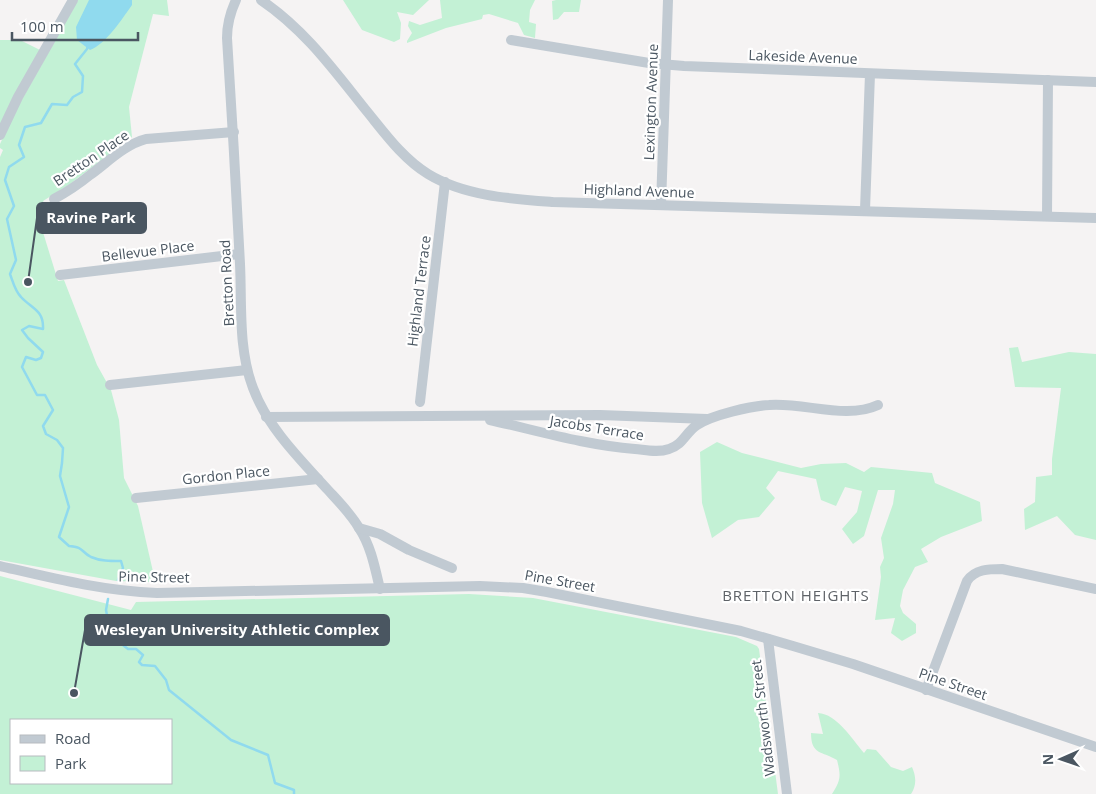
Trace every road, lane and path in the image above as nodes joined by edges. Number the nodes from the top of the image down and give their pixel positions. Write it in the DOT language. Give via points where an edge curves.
graph roads {
  1 [pos="74,0"];
  2 [pos="236,0"];
  3 [pos="261,0"];
  4 [pos="668,0"];
  5 [pos="512,40"];
  6 [pos="666,65"];
  7 [pos="870,74"];
  8 [pos="1048,80"];
  9 [pos="1096,82"];
  10 [pos="234,132"];
  11 [pos="0,135"];
  12 [pos="445,182"];
  13 [pos="54,199"];
  14 [pos="661,205"];
  15 [pos="865,210"];
  16 [pos="1047,216"];
  17 [pos="1096,218"];
  18 [pos="239,254"];
  19 [pos="60,275"];
  20 [pos="247,370"];
  21 [pos="110,385"];
  22 [pos="420,402"];
  23 [pos="878,405"];
  24 [pos="266,417"];
  25 [pos="472,417"];
  26 [pos="708,419"];
  27 [pos="318,479"];
  28 [pos="136,498"];
  29 [pos="359,528"];
  30 [pos="0,566"];
  31 [pos="452,568"];
  32 [pos="380,589"];
  33 [pos="1096,589"];
  34 [pos="768,639"];
  35 [pos="926,690"];
  36 [pos="1096,747"];
  37 [pos="786,794"];
  1 -- 11 [label="street"];
  2 -- 10 [label="street, Bretton Road" via="230,13 227,38"];
  3 -- 12 [label="street, Highland Avenue" via="308,39 402,153 416,166"];
  4 -- 6 [label="street, Lexington Avenue"];
  5 -- 6 [label="street, Lakeside Avenue"];
  6 -- 7 [label="street, Lakeside Avenue"];
  6 -- 14 [label="street, Lexington Avenue"];
  7 -- 8 [label="street, Lakeside Avenue"];
  7 -- 15 [label="street"];
  8 -- 9 [label="street, Lakeside Avenue"];
  8 -- 16 [label="street"];
  10 -- 13 [label="street, Bretton Place" via="136,142"];
  10 -- 18 [label="street, Bretton Road"];
  12 -- 14 [label="street, Highland Avenue" via="527,200"];
  12 -- 22 [label="street, Highland Terrace"];
  14 -- 15 [label="street, Highland Avenue"];
  15 -- 16 [label="street, Highland Avenue"];
  16 -- 17 [label="street, Highland Avenue"];
  18 -- 19 [label="street, Bellevue Place"];
  18 -- 20 [label="street, Bretton Road"];
  20 -- 21 [label="street"];
  20 -- 24 [label="street, Bretton Road"];
  23 -- 26 [label="street, Jacobs Terrace" via="869,410 851,412 782,405 755,407"];
  24 -- 25 [label="street, Jacobs Terrace"];
  24 -- 27 [label="street, Bretton Road"];
  25 -- 26 [label="street, Jacobs Terrace"];
  25 -- 26 [label="street, Jacobs Terrace" via="592,444 660,451 675,447 691,429"];
  27 -- 28 [label="street, Gordon Place"];
  27 -- 29 [label="street, Bretton Road"];
  29 -- 31 [label="street" via="374,531"];
  29 -- 32 [label="street, Bretton Road" via="372,555"];
  30 -- 32 [label="street, Pine Street" via="130,592"];
  32 -- 34 [label="street, Pine Street" via="523,588"];
  33 -- 35 [label="street" via="1002,569 973,574 967,581"];
  34 -- 35 [label="street, Pine Street" via="820,653"];
  34 -- 37 [label="street, Wadsworth Street"];
  35 -- 36 [label="street, Pine Street"];
}
